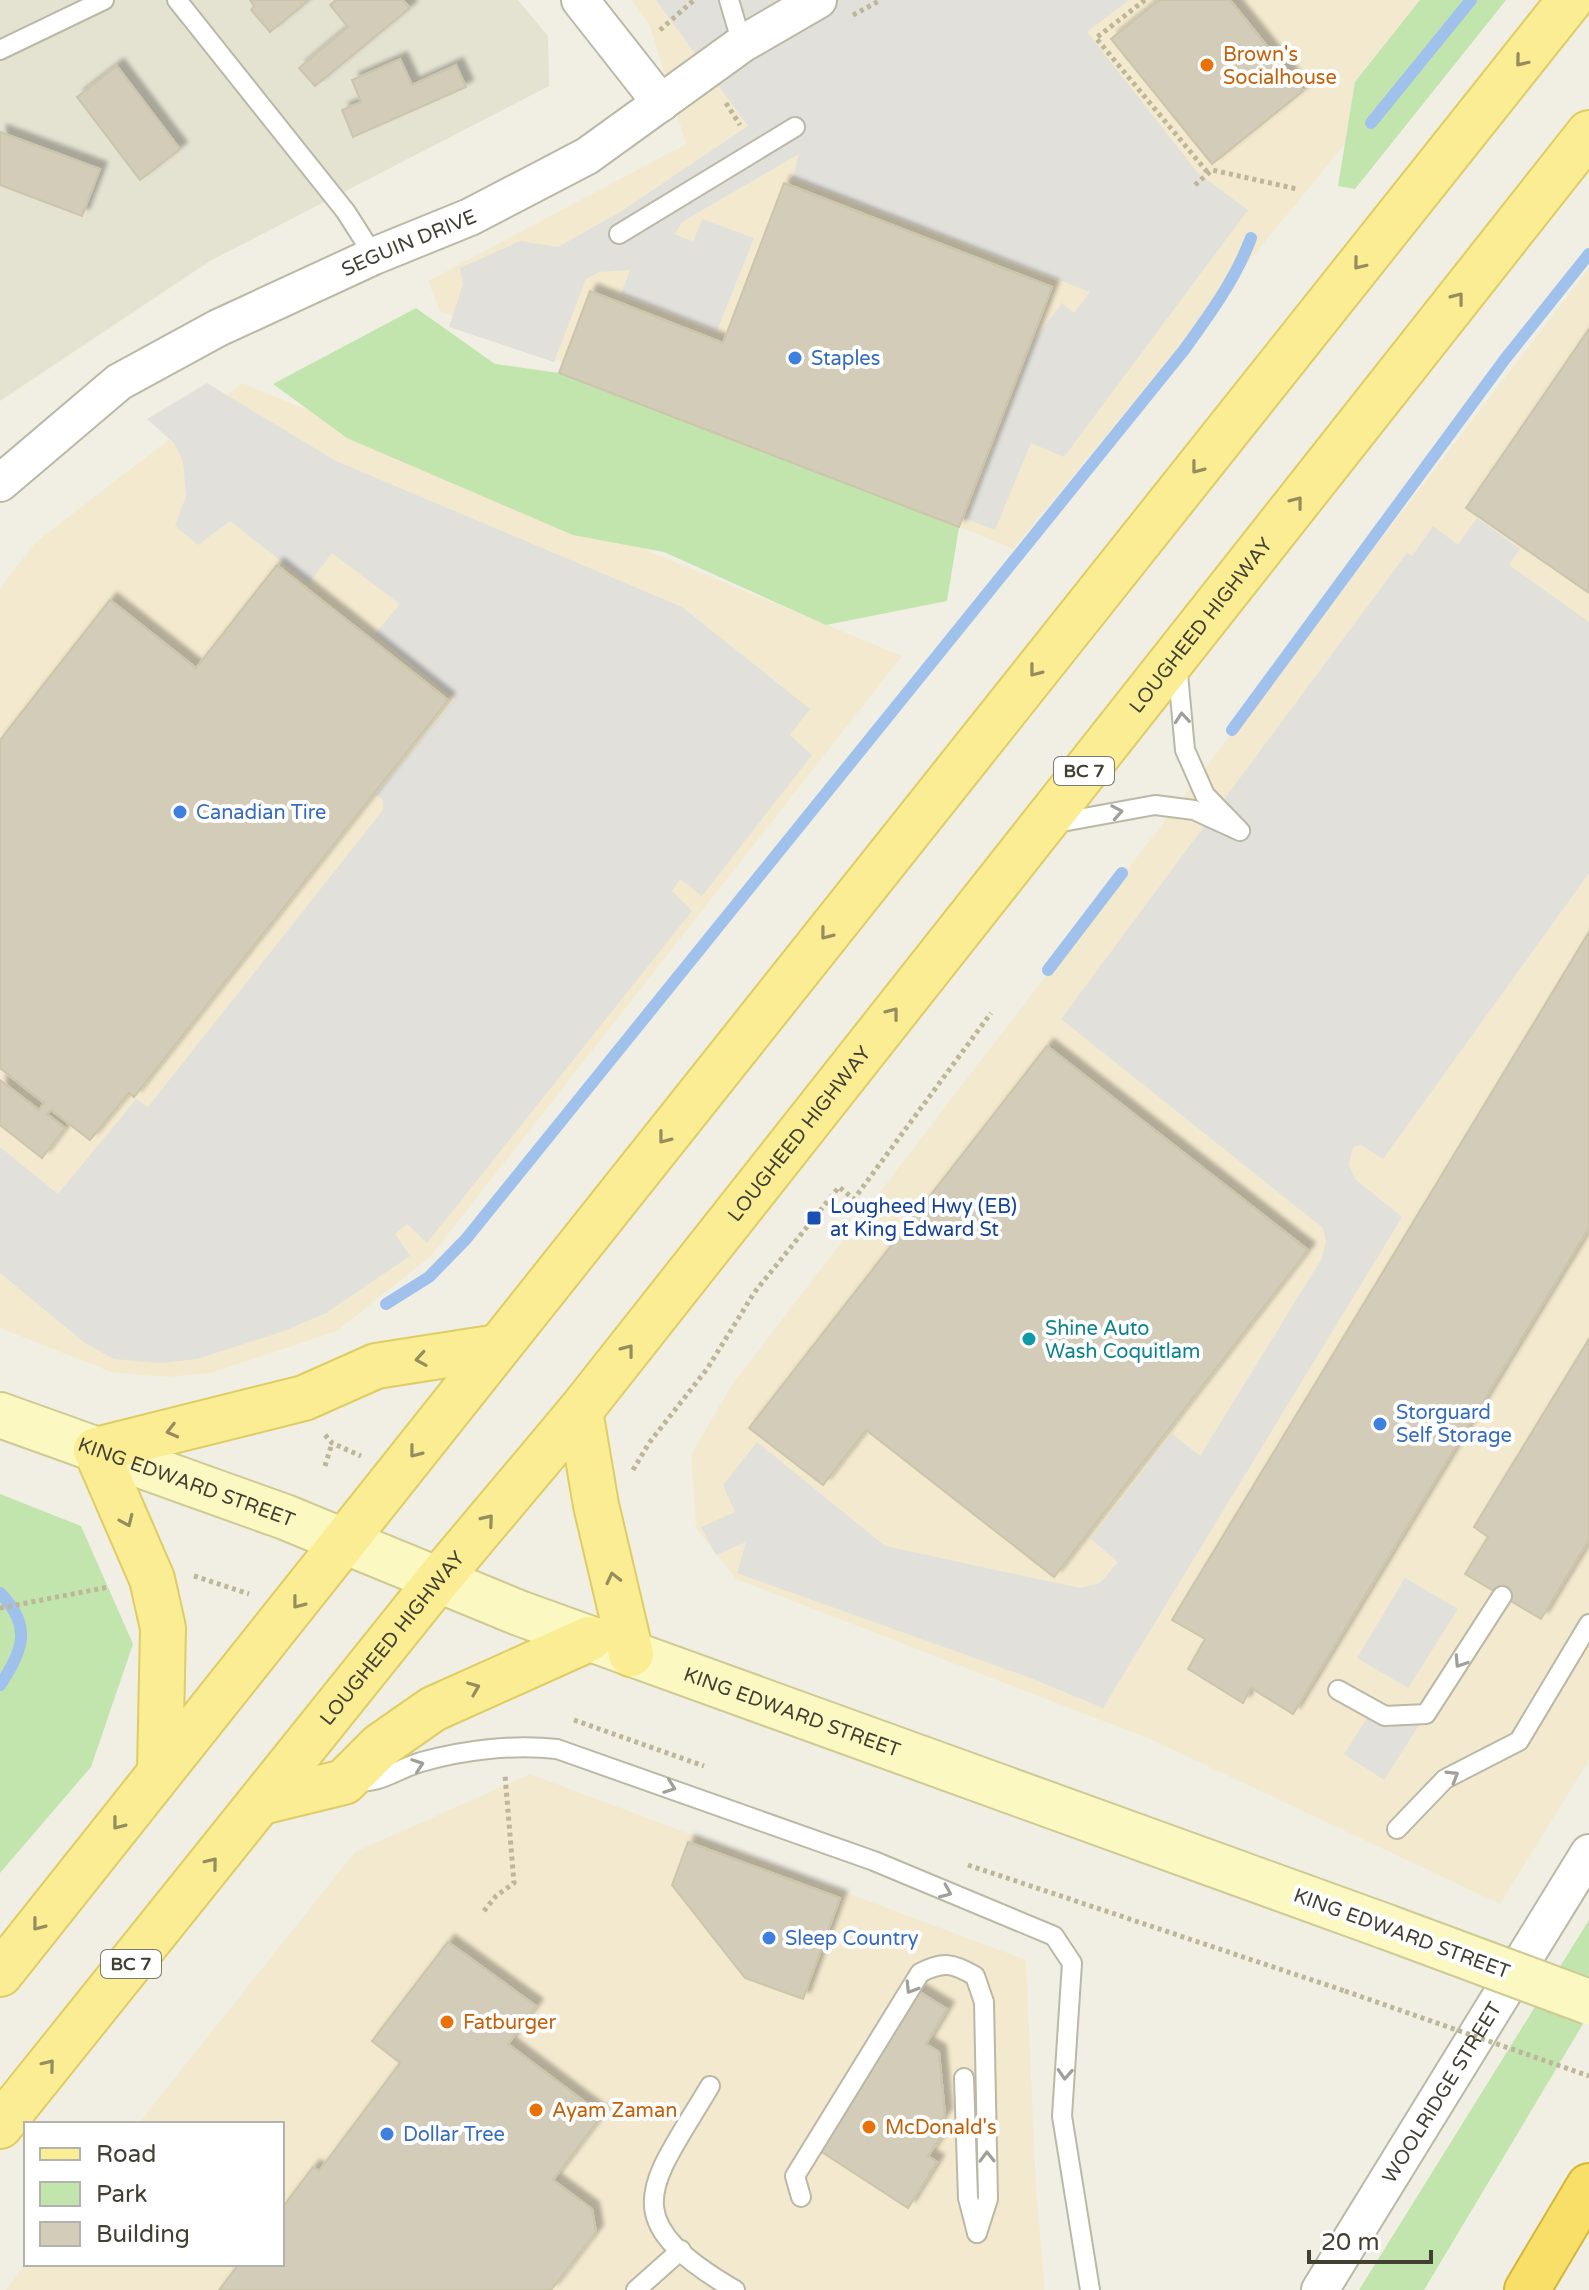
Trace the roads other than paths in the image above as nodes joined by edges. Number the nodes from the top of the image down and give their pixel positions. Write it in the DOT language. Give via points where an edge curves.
graph roads {
  1 [pos="104,0"];
  2 [pos="177,0"];
  3 [pos="580,0"];
  4 [pos="729,0"];
  5 [pos="818,0"];
  6 [pos="1570,0"];
  7 [pos="742,44"];
  8 [pos="0,50"];
  9 [pos="661,103"];
  10 [pos="795,127"];
  11 [pos="1589,133"];
  12 [pos="619,234"];
  13 [pos="374,256"];
  14 [pos="0,483"];
  15 [pos="1176,655"];
  16 [pos="1041,826"];
  17 [pos="498,1347"];
  18 [pos="580,1411"];
  19 [pos="0,1415"];
  20 [pos="96,1450"];
  21 [pos="345,1541"];
  22 [pos="438,1580"];
  23 [pos="1502,1596"];
  24 [pos="1589,1624"];
  25 [pos="589,1639"];
  26 [pos="631,1654"];
  27 [pos="1338,1690"];
  28 [pos="160,1770"];
  29 [pos="344,1782"];
  30 [pos="262,1802"];
  31 [pos="1397,1829"];
  32 [pos="1589,1853"];
  33 [pos="0,1974"];
  34 [pos="1589,2002"];
  35 [pos="964,2078"];
  36 [pos="710,2086"];
  37 [pos="0,2126"];
  38 [pos="1589,2186"];
  39 [pos="801,2197"];
  40 [pos="681,2250"];
  41 [pos="636,2290"];
  42 [pos="735,2290"];
  43 [pos="1090,2290"];
  44 [pos="1320,2290"];
  45 [pos="1527,2290"];
  1 -- 8 [label="lane"];
  2 -- 13 [label="lane" via="346,212"];
  3 -- 9 [label="street"];
  4 -- 7 [label="lane"];
  5 -- 7 [label="street, SEGUIN DRIVE"];
  6 -- 17 [label="main road, one-way"];
  7 -- 9 [label="street, SEGUIN DRIVE"];
  9 -- 13 [label="street, SEGUIN DRIVE" via="587,156 470,217"];
  10 -- 12 [label="lane"];
  15 -- 11 [label="main road, LOUGHEED HIGHWAY / BC 7, one-way"];
  13 -- 14 [label="street, SEGUIN DRIVE" via="218,328 119,382"];
  15 -- 16 [label="main road, LOUGHEED HIGHWAY / BC 7"];
  16 -- 15 [label="lane, one-way" via="1155,805 1194,810 1240,831 1205,795 1185,750"];
  18 -- 16 [label="main road, LOUGHEED HIGHWAY / BC 7, one-way"];
  17 -- 20 [label="main road, one-way" via="376,1366 304,1398"];
  17 -- 21 [label="main road, one-way"];
  22 -- 18 [label="main road, LOUGHEED HIGHWAY / BC 7, one-way"];
  26 -- 18 [label="main road, one-way"];
  19 -- 20 [label="main road, KING EDWARD STREET"];
  20 -- 21 [label="main road, KING EDWARD STREET"];
  20 -- 28 [label="main road, one-way" via="152,1579 163,1628"];
  21 -- 22 [label="main road, KING EDWARD STREET"];
  21 -- 28 [label="main road, one-way"];
  22 -- 25 [label="main road, KING EDWARD STREET"];
  22 -- 30 [label="main road, LOUGHEED HIGHWAY / BC 7"];
  23 -- 27 [label="lane, one-way" via="1426,1714 1385,1716"];
  31 -- 24 [label="lane, one-way" via="1445,1779 1519,1741"];
  25 -- 26 [label="main road, KING EDWARD STREET"];
  29 -- 25 [label="main road, one-way" via="380,1746 433,1709"];
  26 -- 34 [label="main road, KING EDWARD STREET, bridge"];
  28 -- 33 [label="main road, one-way"];
  29 -- 30 [label="main road"];
  29 -- 43 [label="lane, one-way" via="375,1783 421,1762 472,1753 528,1746 557,1749 874,1861 1054,1936 1072,1963 1062,2116"];
  37 -- 30 [label="main road, LOUGHEED HIGHWAY / BC 7, one-way"];
  32 -- 44 [label="street, WOOLRIDGE STREET"];
  35 -- 39 [label="lane, one-way" via="968,2198 977,2233 988,2199 984,2002 975,1976 957,1965 941,1962 920,1973 795,2176"];
  36 -- 40 [label="lane" via="659,2172 651,2198 657,2227"];
  38 -- 45 [label="highway"];
  40 -- 41 [label="lane"];
  40 -- 42 [label="lane"];
}
